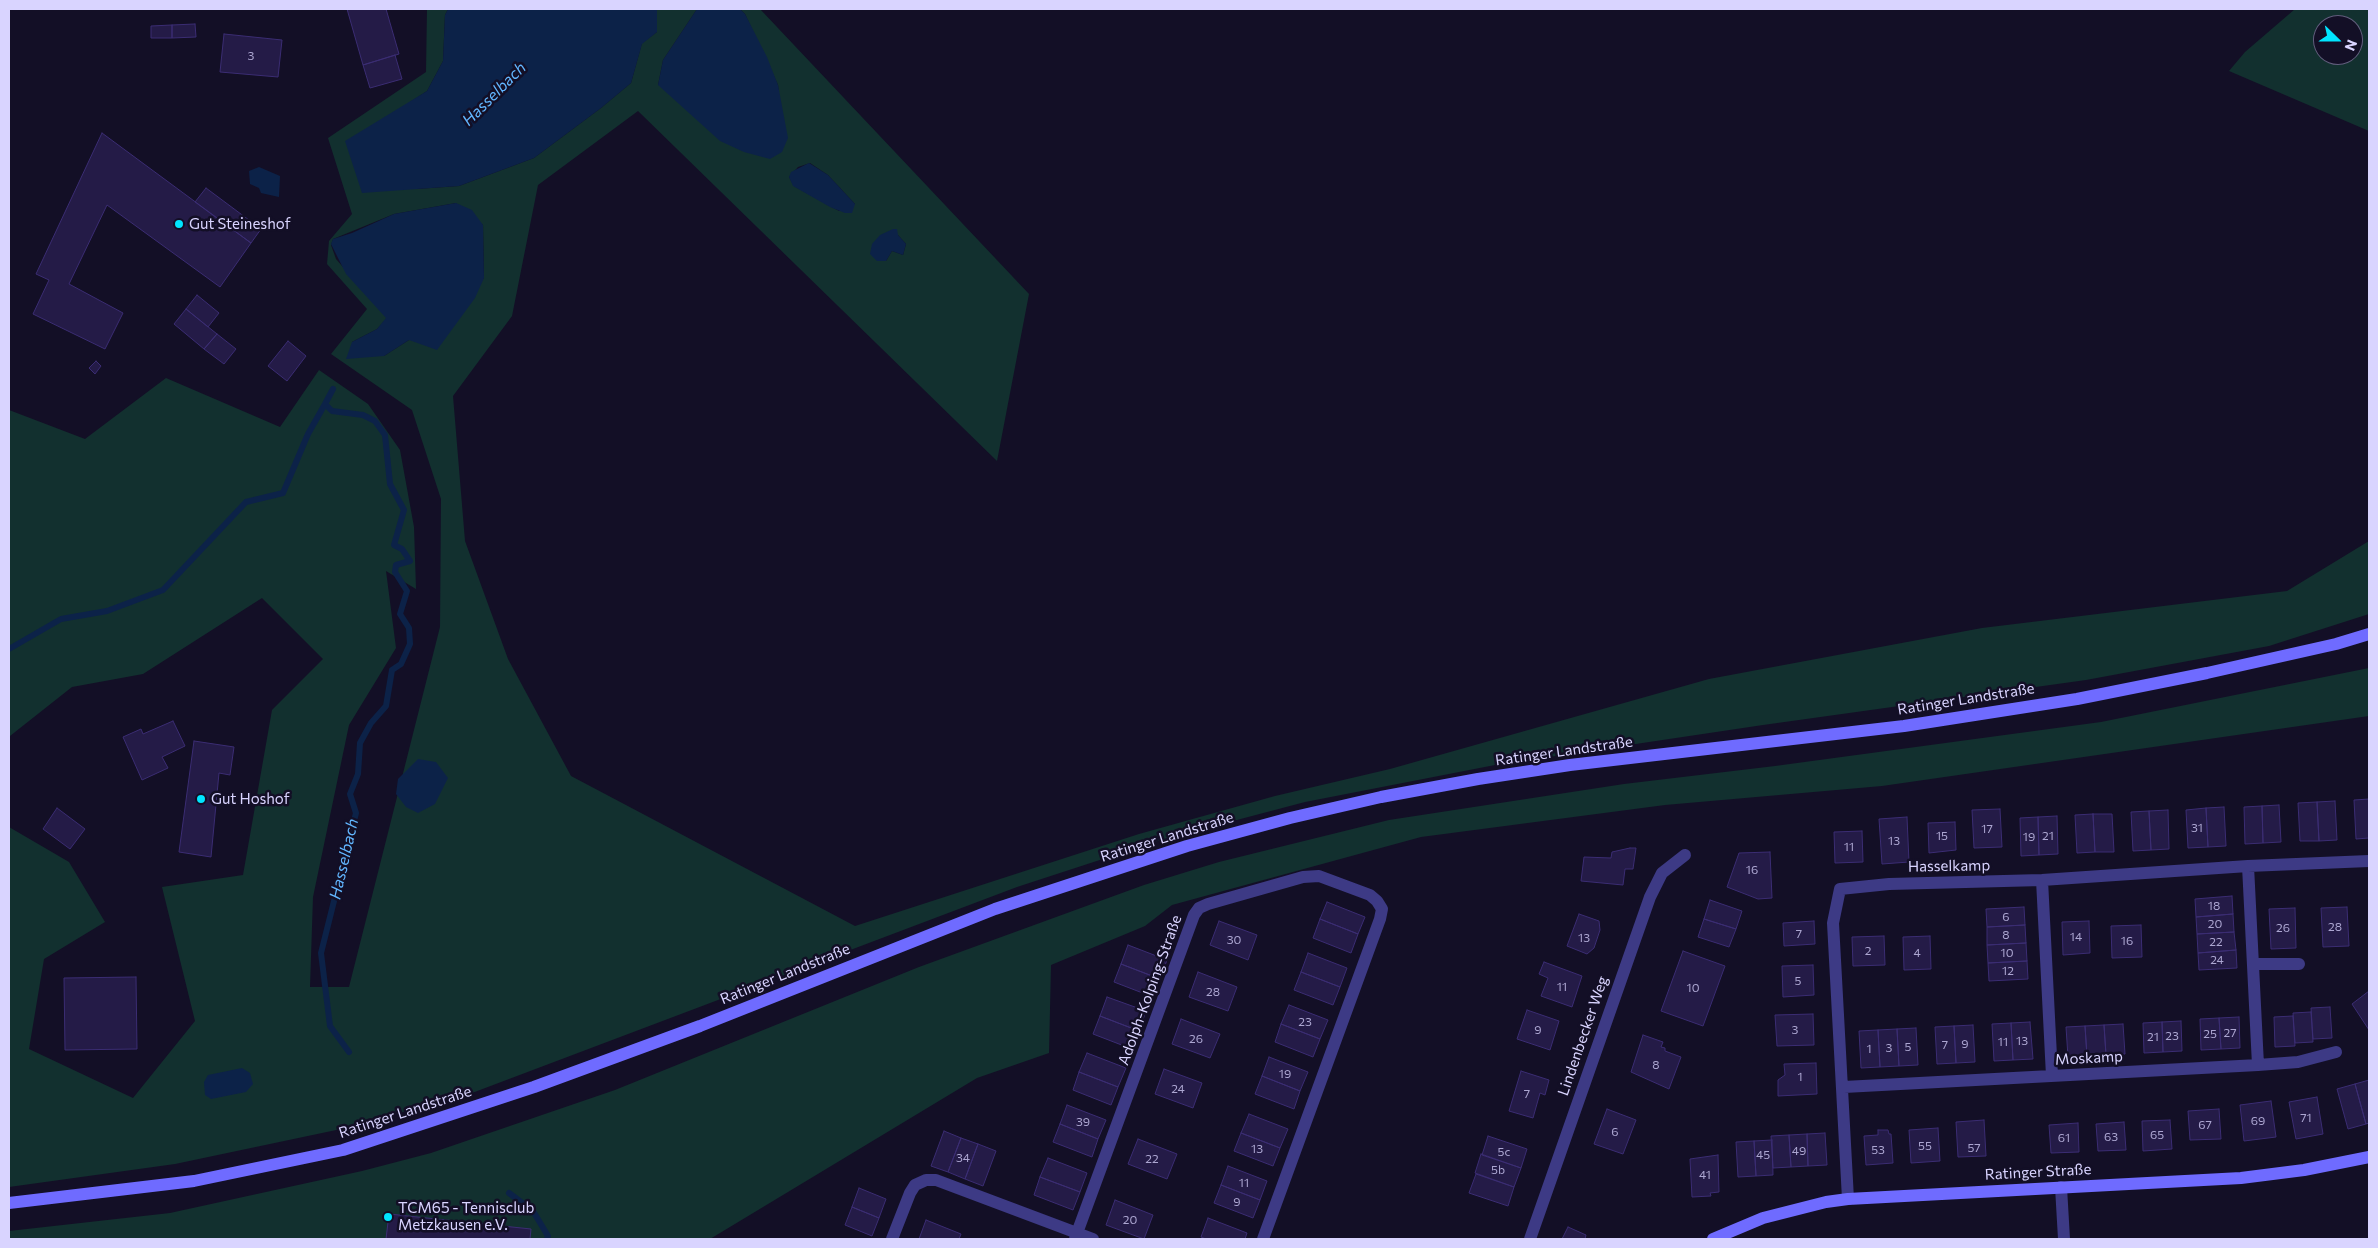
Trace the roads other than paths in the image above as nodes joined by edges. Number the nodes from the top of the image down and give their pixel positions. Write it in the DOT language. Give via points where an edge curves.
graph roads {
  1 [pos="2369,634"];
  2 [pos="1685,855"];
  3 [pos="2369,861"];
  4 [pos="2248,866"];
  5 [pos="2042,880"];
  6 [pos="2254,964"];
  7 [pos="2299,964"];
  8 [pos="2336,1052"];
  9 [pos="2258,1065"];
  10 [pos="2052,1076"];
  11 [pos="1844,1087"];
  12 [pos="2369,1157"];
  13 [pos="2061,1187"];
  14 [pos="1848,1199"];
  15 [pos="9,1203"];
  16 [pos="1076,1236"];
  17 [pos="892,1239"];
  18 [pos="1093,1239"];
  19 [pos="1262,1239"];
  20 [pos="1530,1239"];
  21 [pos="1713,1239"];
  22 [pos="2064,1239"];
  1 -- 15 [label="main road, Ratinger Landstraße" via="2207,673 2077,699 1904,726 1478,779 1290,818 1187,846 995,909 700,1026 343,1150 194,1181"];
  2 -- 20 [label="street, Lindenbecker Weg" via="1662,874 1650,897"];
  3 -- 4 [label="street, Hasselkamp"];
  4 -- 5 [label="street, Hasselkamp"];
  4 -- 6 [label="street"];
  5 -- 10 [label="street"];
  5 -- 11 [label="street, Hasselkamp" via="1889,884 1840,889 1833,923"];
  6 -- 7 [label="street"];
  6 -- 9 [label="street"];
  8 -- 9 [label="street, Moskamp" via="2298,1062"];
  9 -- 10 [label="street, Moskamp"];
  10 -- 11 [label="street, Moskamp"];
  11 -- 14 [label="street, Hasselkamp"];
  12 -- 13 [label="main road, Ratinger Straße" via="2241,1178"];
  13 -- 14 [label="main road, Ratinger Straße"];
  13 -- 22 [label="street"];
  14 -- 21 [label="main road, Ratinger Straße" via="1763,1218"];
  16 -- 17 [label="street" via="936,1180 926,1180 915,1185 910,1193"];
  16 -- 18 [label="street"];
  16 -- 19 [label="street, Adolph-Kolping-Straße" via="1194,915 1208,904 1303,877 1319,876 1370,895 1378,900 1382,909"];
}
